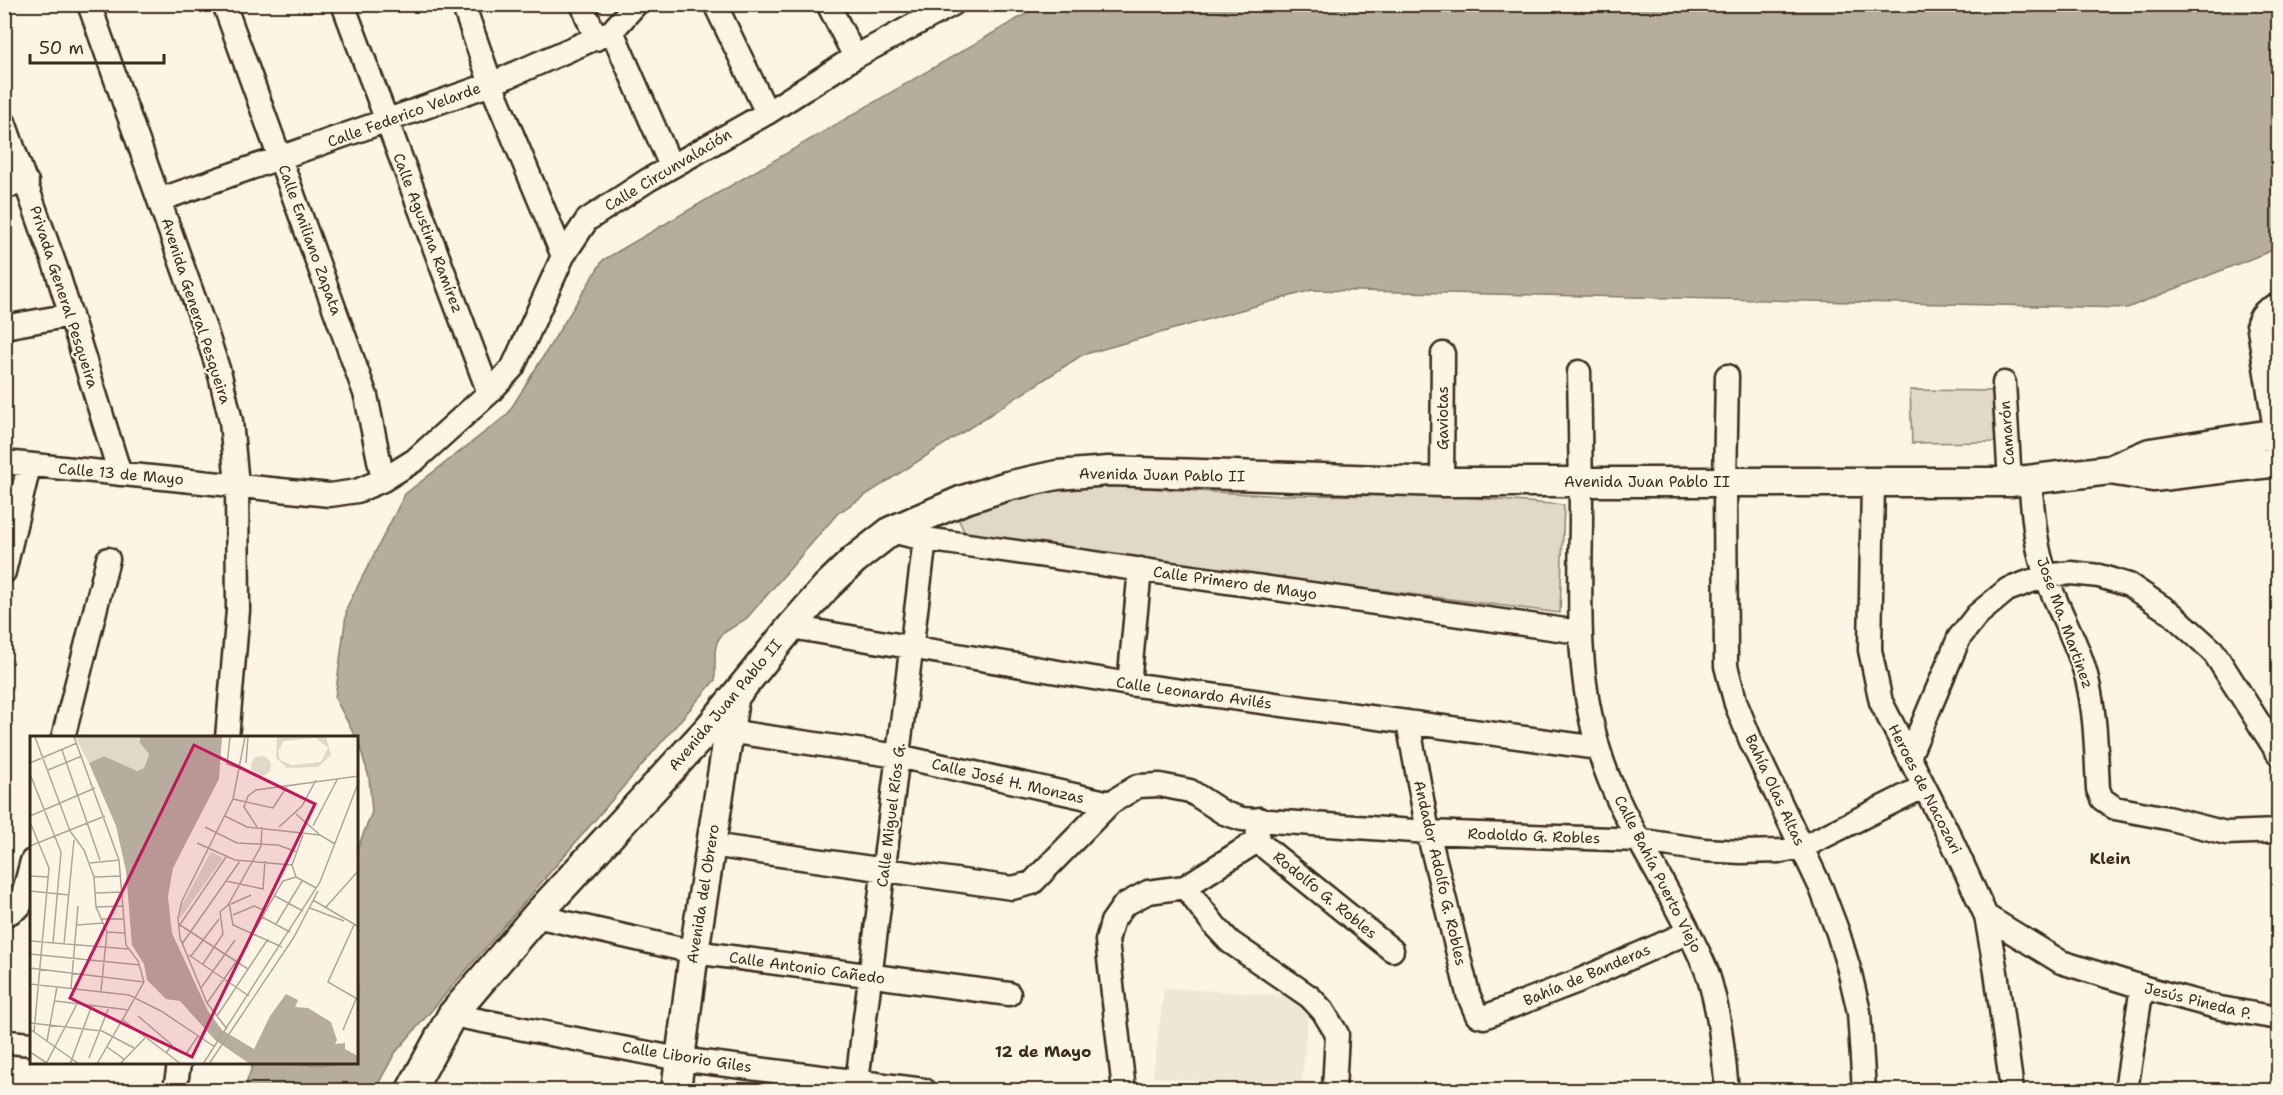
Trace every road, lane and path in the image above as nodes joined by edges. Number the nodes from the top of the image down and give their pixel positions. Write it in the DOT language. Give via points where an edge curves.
graph roads {
  1 [pos="89,4"];
  2 [pos="224,4"];
  3 [pos="343,4"];
  4 [pos="463,4"];
  5 [pos="582,4"];
  6 [pos="636,4"];
  7 [pos="715,4"];
  8 [pos="828,4"];
  9 [pos="952,4"];
  10 [pos="604,35"];
  11 [pos="855,57"];
  12 [pos="491,84"];
  13 [pos="767,112"];
  14 [pos="4,122"];
  15 [pos="386,122"];
  16 [pos="280,159"];
  17 [pos="671,166"];
  18 [pos="27,182"];
  19 [pos="4,187"];
  20 [pos="159,200"];
  21 [pos="563,256"];
  22 [pos="2278,304"];
  23 [pos="71,315"];
  24 [pos="4,327"];
  25 [pos="1443,354"];
  26 [pos="1579,372"];
  27 [pos="1727,376"];
  28 [pos="2004,383"];
  29 [pos="489,393"];
  30 [pos="2278,438"];
  31 [pos="4,462"];
  32 [pos="2278,462"];
  33 [pos="29,466"];
  34 [pos="2110,470"];
  35 [pos="120,474"];
  36 [pos="383,480"];
  37 [pos="1581,481"];
  38 [pos="2020,481"];
  39 [pos="1442,482"];
  40 [pos="1725,483"];
  41 [pos="1873,483"];
  42 [pos="237,484"];
  43 [pos="891,531"];
  44 [pos="926,539"];
  45 [pos="108,559"];
  46 [pos="1140,569"];
  47 [pos="4,572"];
  48 [pos="2046,576"];
  49 [pos="791,627"];
  50 [pos="1579,632"];
  51 [pos="913,648"];
  52 [pos="1129,684"];
  53 [pos="1407,722"];
  54 [pos="719,730"];
  55 [pos="64,736"];
  56 [pos="227,736"];
  57 [pos="1598,748"];
  58 [pos="2278,753"];
  59 [pos="898,756"];
  60 [pos="1909,757"];
  61 [pos="1923,787"];
  62 [pos="1110,803"];
  63 [pos="1258,830"];
  64 [pos="2278,831"];
  65 [pos="1428,832"];
  66 [pos="1638,840"];
  67 [pos="711,845"];
  68 [pos="1803,848"];
  69 [pos="30,868"];
  70 [pos="884,870"];
  71 [pos="1185,886"];
  72 [pos="4,912"];
  73 [pos="536,916"];
  74 [pos="1986,916"];
  75 [pos="1689,932"];
  76 [pos="1392,950"];
  77 [pos="694,952"];
  78 [pos="869,976"];
  79 [pos="2142,987"];
  80 [pos="1009,994"];
  81 [pos="452,1015"];
  82 [pos="1484,1017"];
  83 [pos="2278,1018"];
  84 [pos="9,1042"];
  85 [pos="30,1044"];
  86 [pos="680,1059"];
  87 [pos="179,1065"];
  88 [pos="857,1086"];
  89 [pos="175,1090"];
  90 [pos="411,1090"];
  91 [pos="676,1090"];
  92 [pos="924,1090"];
  93 [pos="1124,1090"];
  94 [pos="1334,1090"];
  95 [pos="1727,1090"];
  96 [pos="1864,1090"];
  97 [pos="2012,1090"];
  98 [pos="2126,1090"];
  1 -- 20 [label="street, Avenida General Pesqueira"];
  2 -- 16 [label="street, Calle Emiliano Zapata"];
  3 -- 15 [label="street, Calle Agustina Ramírez"];
  4 -- 12 [label="street"];
  5 -- 10 [label="street"];
  6 -- 10 [label="street, Calle Federico Velarde"];
  7 -- 13 [label="street"];
  8 -- 11 [label="street"];
  9 -- 11 [label="street, Calle Circunvalación"];
  10 -- 12 [label="street, Calle Federico Velarde"];
  10 -- 17 [label="street"];
  11 -- 13 [label="street, Calle Circunvalación"];
  12 -- 15 [label="street, Calle Federico Velarde"];
  12 -- 21 [label="street"];
  13 -- 17 [label="street, Calle Circunvalación"];
  14 -- 18 [label="street, Privada General Pesqueira"];
  15 -- 16 [label="street, Calle Federico Velarde"];
  15 -- 29 [label="street, Calle Agustina Ramírez"];
  16 -- 20 [label="street, Calle Federico Velarde"];
  16 -- 36 [label="street, Calle Emiliano Zapata" via="366,396"];
  17 -- 21 [label="street, Calle Circunvalación" via="587,220"];
  18 -- 19 [label="street"];
  18 -- 23 [label="street, Privada General Pesqueira"];
  20 -- 42 [label="street, Avenida General Pesqueira" via="220,375 231,421"];
  21 -- 29 [label="street, Calle Circunvalación" via="513,367"];
  22 -- 30 [label="street" via="2267,309 2258,323"];
  23 -- 24 [label="street"];
  23 -- 35 [label="street, Privada General Pesqueira"];
  25 -- 39 [label="street, Gaviotas"];
  26 -- 37 [label="street, Calle Bahía Puerto Viejo"];
  27 -- 40 [label="street, Bahía Olas Altas"];
  28 -- 38 [label="street, Camarón"];
  29 -- 36 [label="street, Calle Circunvalación" via="415,460"];
  30 -- 34 [label="main road, Avenida Juan Pablo II" via="2150,453"];
  31 -- 33 [label="street, Calle 13 de Mayo"];
  32 -- 34 [label="main road, Avenida Juan Pablo II" via="2153,477"];
  33 -- 35 [label="street, Calle 13 de Mayo"];
  33 -- 47 [label="street"];
  34 -- 38 [label="main road, Avenida Juan Pablo II"];
  35 -- 42 [label="street, Calle 13 de Mayo"];
  36 -- 42 [label="street, Calle Circunvalación" via="357,491 330,495"];
  37 -- 39 [label="main road, Avenida Juan Pablo II"];
  37 -- 40 [label="main road, Avenida Juan Pablo II"];
  37 -- 50 [label="street, Calle Bahía Puerto Viejo"];
  38 -- 41 [label="main road, Avenida Juan Pablo II"];
  38 -- 48 [label="street, Jose Ma. Martinez"];
  39 -- 43 [label="main road, Avenida Juan Pablo II" via="1109,471 1057,475 963,500"];
  40 -- 41 [label="main road, Avenida Juan Pablo II"];
  40 -- 68 [label="street, Bahía Olas Altas" via="1726,666 1751,741"];
  41 -- 60 [label="street, Heroes de Nacozari" via="1870,650 1881,702"];
  42 -- 56 [label="street, Avenida General Pesqueira" via="238,610"];
  43 -- 44 [label="street, Calle Primero de Mayo"];
  43 -- 49 [label="main road, Avenida Juan Pablo II" via="854,560"];
  44 -- 46 [label="street, Calle Primero de Mayo"];
  44 -- 51 [label="street, Calle Miguel Ríos G."];
  45 -- 55 [label="street"];
  46 -- 50 [label="street, Calle Primero de Mayo"];
  46 -- 52 [label="street"];
  48 -- 58 [label="street" via="2071,573 2109,579 2129,585 2171,613 2213,651"];
  48 -- 60 [label="street" via="2007,590 1977,615 1959,638"];
  48 -- 64 [label="street, Jose Ma. Martinez" via="2087,676 2102,799 2115,808 2226,833"];
  49 -- 51 [label="street, Calle Leonardo Avilés"];
  49 -- 54 [label="main road, Avenida Juan Pablo II" via="734,698"];
  50 -- 57 [label="street, Calle Bahía Puerto Viejo" via="1582,675"];
  51 -- 52 [label="street, Calle Leonardo Avilés"];
  51 -- 59 [label="street, Calle Miguel Ríos G."];
  52 -- 53 [label="street, Calle Leonardo Avilés"];
  53 -- 57 [label="street, Calle Leonardo Avilés"];
  53 -- 65 [label="street, Andador Adolfo G. Robles"];
  54 -- 59 [label="street, Calle José H. Monzas"];
  54 -- 67 [label="main road, Avenida del Obrero"];
  54 -- 73 [label="main road, Avenida Juan Pablo II"];
  57 -- 66 [label="street, Calle Bahía Puerto Viejo"];
  59 -- 62 [label="street, Calle José H. Monzas"];
  59 -- 70 [label="street, Calle Miguel Ríos G."];
  60 -- 61 [label="street, Heroes de Nacozari"];
  61 -- 68 [label="street, Rodoldo G. Robles"];
  61 -- 74 [label="street, Heroes de Nacozari"];
  62 -- 63 [label="street, Rodoldo G. Robles" via="1138,786 1160,785 1190,791"];
  62 -- 70 [label="street" via="1032,883 1022,886 1012,888"];
  63 -- 65 [label="street, Rodoldo G. Robles"];
  63 -- 71 [label="street"];
  63 -- 76 [label="street, Rodolfo G. Robles"];
  65 -- 66 [label="street, Rodoldo G. Robles"];
  65 -- 82 [label="street, Andador Adolfo G. Robles" via="1468,994 1477,1015"];
  66 -- 68 [label="street, Rodoldo G. Robles" via="1741,852"];
  66 -- 75 [label="street, Calle Bahía Puerto Viejo"];
  67 -- 70 [label="street"];
  67 -- 77 [label="main road, Avenida del Obrero"];
  68 -- 96 [label="street, Bahía Olas Altas" via="1849,969 1858,1012"];
  69 -- 72 [label="street" via="20,906"];
  70 -- 78 [label="street, Calle Miguel Ríos G."];
  71 -- 93 [label="street" via="1148,892 1124,905 1112,922 1107,941"];
  71 -- 94 [label="street" via="1230,942 1310,997 1323,1011 1337,1034"];
  73 -- 77 [label="street, Calle Antonio Cañedo"];
  73 -- 81 [label="main road, Avenida Juan Pablo II"];
  74 -- 79 [label="street, Jesús Pineda P." via="2061,962"];
  74 -- 97 [label="street, Heroes de Nacozari"];
  75 -- 82 [label="street, Bahía de Banderas"];
  75 -- 95 [label="street, Calle Bahía Puerto Viejo" via="1720,1017"];
  77 -- 78 [label="street, Calle Antonio Cañedo"];
  77 -- 86 [label="main road, Avenida del Obrero"];
  78 -- 80 [label="street, Calle Antonio Cañedo"];
  78 -- 88 [label="street, Calle Miguel Ríos G."];
  79 -- 83 [label="street, Jesús Pineda P." via="2220,1008"];
  79 -- 98 [label="street"];
  81 -- 86 [label="street, Calle Liborio Giles"];
  81 -- 90 [label="main road, Avenida Juan Pablo II"];
  84 -- 85 [label="street"];
  86 -- 88 [label="street, Calle Liborio Giles"];
  86 -- 91 [label="main road, Avenida del Obrero"];
  87 -- 89 [label="street"];
  88 -- 92 [label="street, Calle Liborio Giles"];
}
